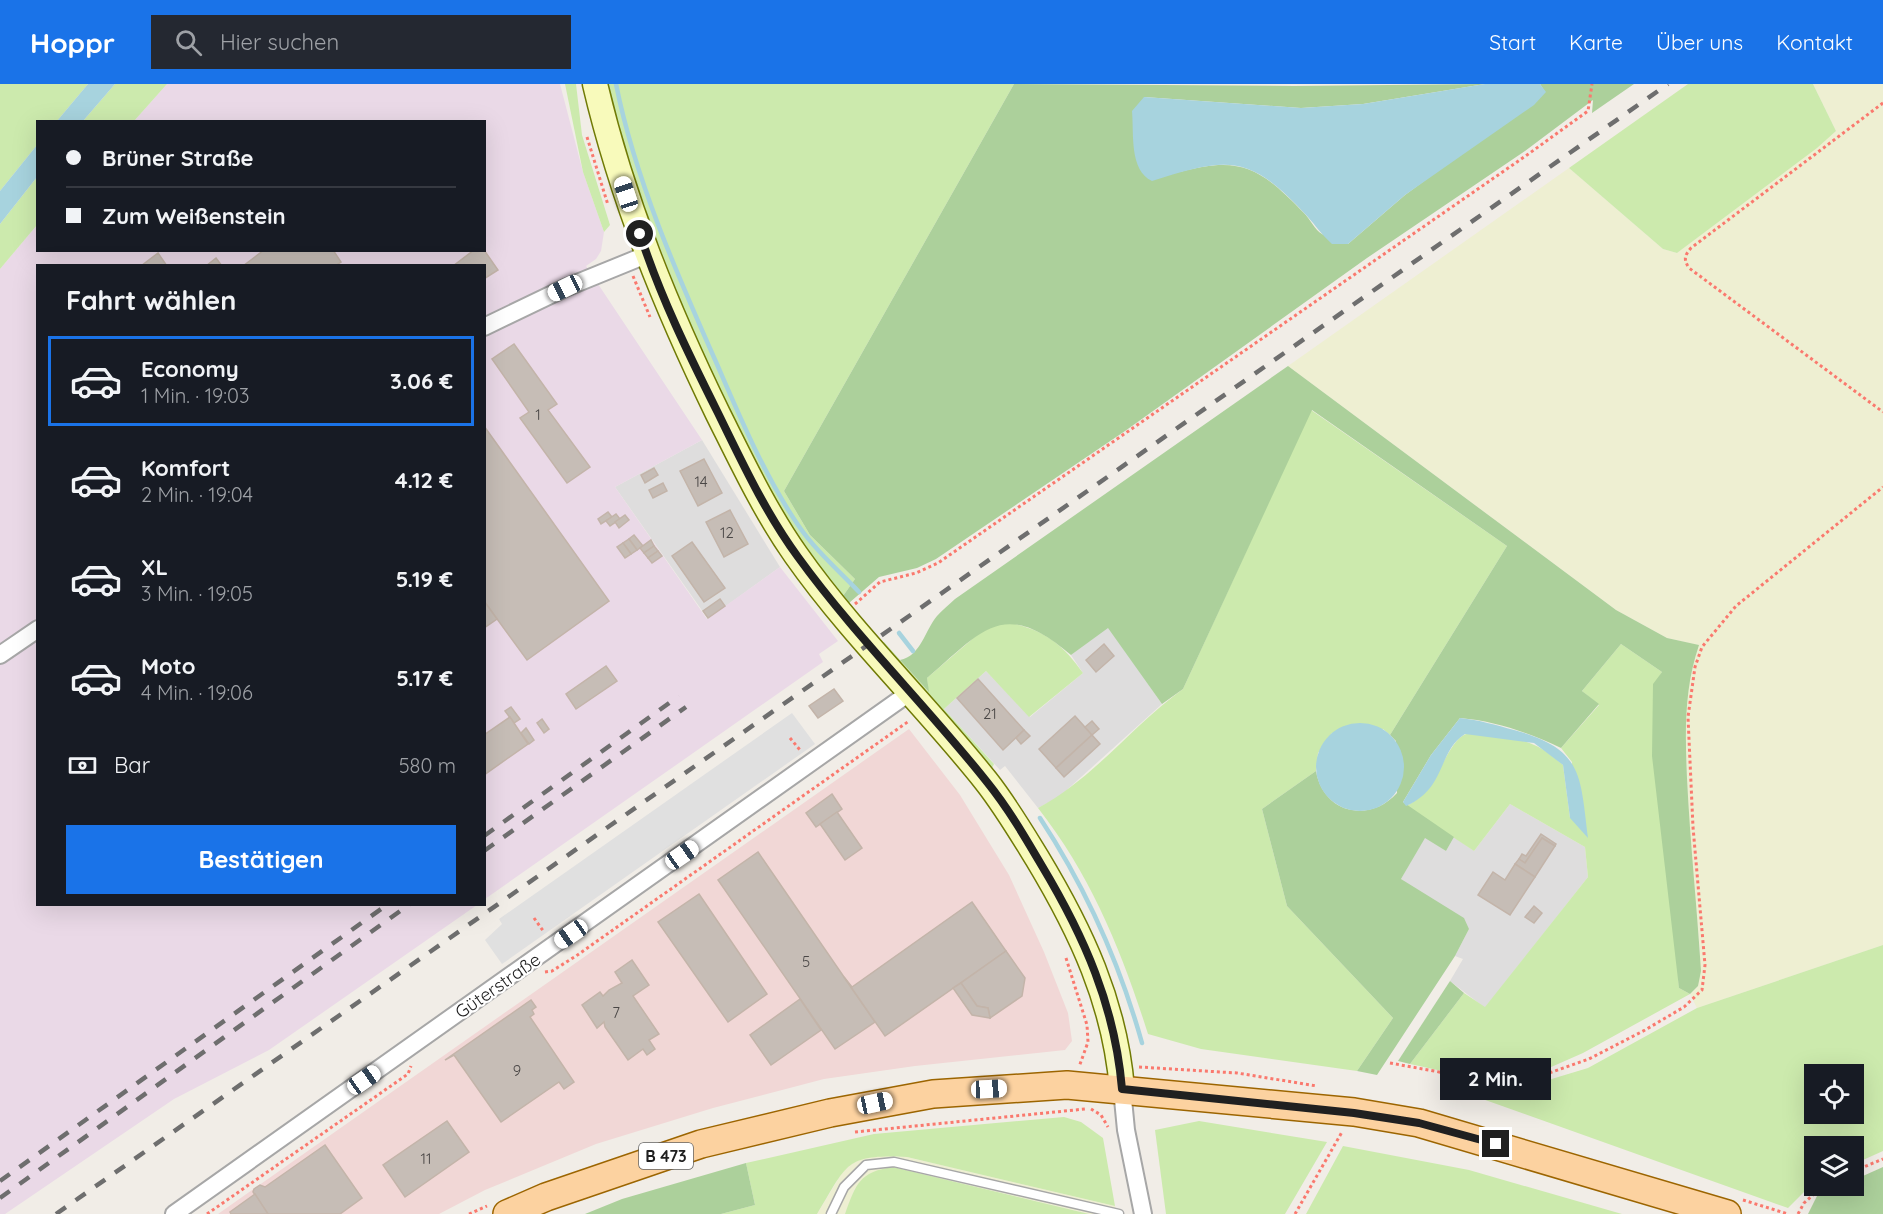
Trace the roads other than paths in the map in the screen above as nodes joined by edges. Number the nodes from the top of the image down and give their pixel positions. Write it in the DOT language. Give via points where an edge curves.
graph roads {
  1 [pos="595,84"];
  2 [pos="646,255"];
  3 [pos="486,326"];
  4 [pos="36,630"];
  5 [pos="0,655"];
  6 [pos="909,693"];
  7 [pos="1122,1089"];
  8 [pos="1139,1213"];
  9 [pos="174,1214"];
  10 [pos="507,1214"];
  11 [pos="831,1214"];
  12 [pos="1119,1214"];
  13 [pos="1727,1214"];
  1 -- 2 [label="main road" via="606,132"];
  2 -- 3 [label="street"];
  2 -- 6 [label="main road" via="685,347 768,510 797,556"];
  4 -- 5 [label="street"];
  6 -- 7 [label="main road" via="988,783 1070,915 1106,1000 1118,1045"];
  6 -- 9 [label="street, Güterstraße"];
  7 -- 8 [label="street"];
  7 -- 10 [label="main road, B 473" via="1084,1086 933,1094 830,1113 701,1144"];
  7 -- 13 [label="main road, B 473" via="1349,1126 1430,1126"];
  11 -- 12 [label="lane" via="844,1187 866,1165 894,1162"];
}
